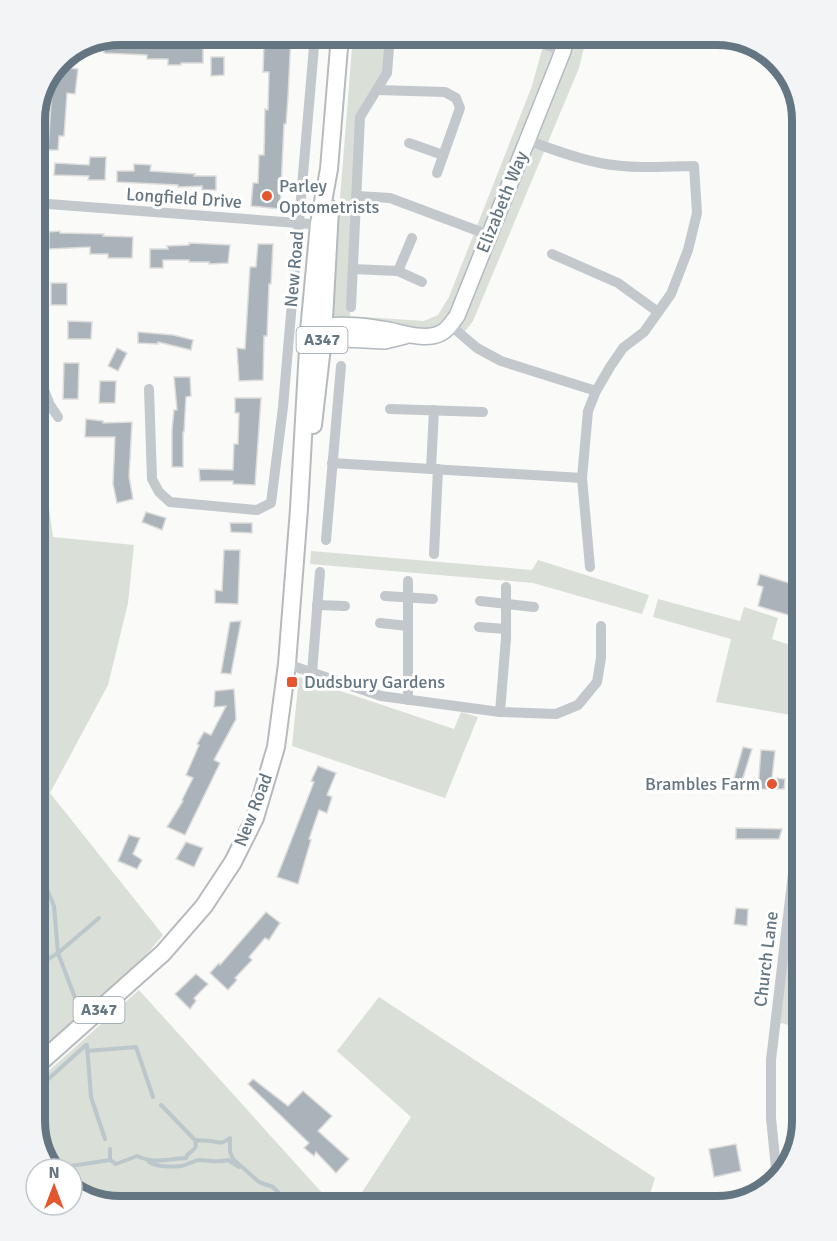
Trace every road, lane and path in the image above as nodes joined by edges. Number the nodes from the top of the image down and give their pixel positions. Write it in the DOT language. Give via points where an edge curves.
graph roads {
  1 [pos="314,45"];
  2 [pos="339,45"];
  3 [pos="389,45"];
  4 [pos="547,45"];
  5 [pos="564,45"];
  6 [pos="563,51"];
  7 [pos="377,90"];
  8 [pos="527,140"];
  9 [pos="409,143"];
  10 [pos="443,156"];
  11 [pos="437,173"];
  12 [pos="357,196"];
  13 [pos="45,204"];
  14 [pos="298,223"];
  15 [pos="325,225"];
  16 [pos="489,235"];
  17 [pos="412,238"];
  18 [pos="552,254"];
  19 [pos="353,269"];
  20 [pos="398,271"];
  21 [pos="422,282"];
  22 [pos="351,307"];
  23 [pos="658,312"];
  24 [pos="450,325"];
  25 [pos="318,332"];
  26 [pos="340,366"];
  27 [pos="149,389"];
  28 [pos="596,391"];
  29 [pos="45,392"];
  30 [pos="390,409"];
  31 [pos="434,410"];
  32 [pos="483,412"];
  33 [pos="58,417"];
  34 [pos="332,463"];
  35 [pos="435,469"];
  36 [pos="582,478"];
  37 [pos="326,540"];
  38 [pos="434,554"];
  39 [pos="590,567"];
  40 [pos="320,572"];
  41 [pos="408,581"];
  42 [pos="506,587"];
  43 [pos="385,596"];
  44 [pos="408,597"];
  45 [pos="433,599"];
  46 [pos="480,601"];
  47 [pos="506,604"];
  48 [pos="317,605"];
  49 [pos="345,606"];
  50 [pos="534,607"];
  51 [pos="380,623"];
  52 [pos="601,626"];
  53 [pos="408,627"];
  54 [pos="479,627"];
  55 [pos="506,629"];
  56 [pos="287,664"];
  57 [pos="312,673"];
  58 [pos="408,700"];
  59 [pos="500,712"];
  60 [pos="792,883"];
  61 [pos="45,1057"];
  62 [pos="776,1168"];
  1 -- 14 [label="street, New Road"];
  2 -- 15 [label="main road, New Road / A347"];
  3 -- 7 [label="street" via="387,73"];
  4 -- 6 [label="street"];
  5 -- 6 [label="street, Elizabeth Way"];
  6 -- 8 [label="street, Elizabeth Way"];
  7 -- 10 [label="street" via="445,92 456,98 460,108"];
  7 -- 12 [label="street" via="360,117"];
  8 -- 16 [label="street, Elizabeth Way"];
  8 -- 23 [label="street" via="600,163 694,166 697,213 671,294"];
  9 -- 10 [label="street"];
  10 -- 11 [label="street"];
  12 -- 16 [label="street" via="390,198"];
  12 -- 19 [label="street"];
  13 -- 14 [label="street, Longfield Drive"];
  14 -- 15 [label="street, Longfield Drive"];
  14 -- 27 [label="street, New Road" via="271,503 257,510 170,502 159,492 152,479"];
  15 -- 25 [label="main road, New Road / A347"];
  16 -- 24 [label="street, Elizabeth Way"];
  17 -- 20 [label="street"];
  18 -- 23 [label="street" via="618,283"];
  19 -- 20 [label="street"];
  19 -- 22 [label="street"];
  20 -- 21 [label="street"];
  23 -- 28 [label="street" via="644,332 623,348"];
  24 -- 25 [label="street" via="438,335 408,335 381,328"];
  24 -- 28 [label="street" via="477,348 501,361"];
  25 -- 56 [label="main road, New Road / A347" via="315,409 299,509"];
  26 -- 34 [label="street"];
  28 -- 36 [label="street" via="588,411"];
  29 -- 33 [label="street"];
  30 -- 31 [label="street"];
  31 -- 32 [label="street"];
  31 -- 35 [label="street"];
  34 -- 35 [label="street"];
  34 -- 37 [label="street"];
  35 -- 36 [label="street"];
  35 -- 38 [label="street"];
  36 -- 39 [label="street"];
  40 -- 48 [label="street"];
  41 -- 44 [label="street"];
  42 -- 47 [label="street"];
  43 -- 44 [label="street"];
  44 -- 45 [label="street"];
  44 -- 53 [label="street"];
  46 -- 47 [label="street"];
  47 -- 50 [label="street"];
  47 -- 55 [label="street"];
  48 -- 49 [label="street"];
  48 -- 57 [label="street"];
  51 -- 53 [label="street"];
  52 -- 59 [label="street" via="597,682 578,705 556,714"];
  53 -- 58 [label="street"];
  54 -- 55 [label="street"];
  55 -- 59 [label="street"];
  56 -- 57 [label="street"];
  56 -- 61 [label="main road, New Road / A347" via="276,747 255,818 233,862 204,906 163,953"];
  57 -- 58 [label="street" via="381,696"];
  58 -- 59 [label="street"];
  60 -- 62 [label="street, Church Lane" via="771,1060"];
}
